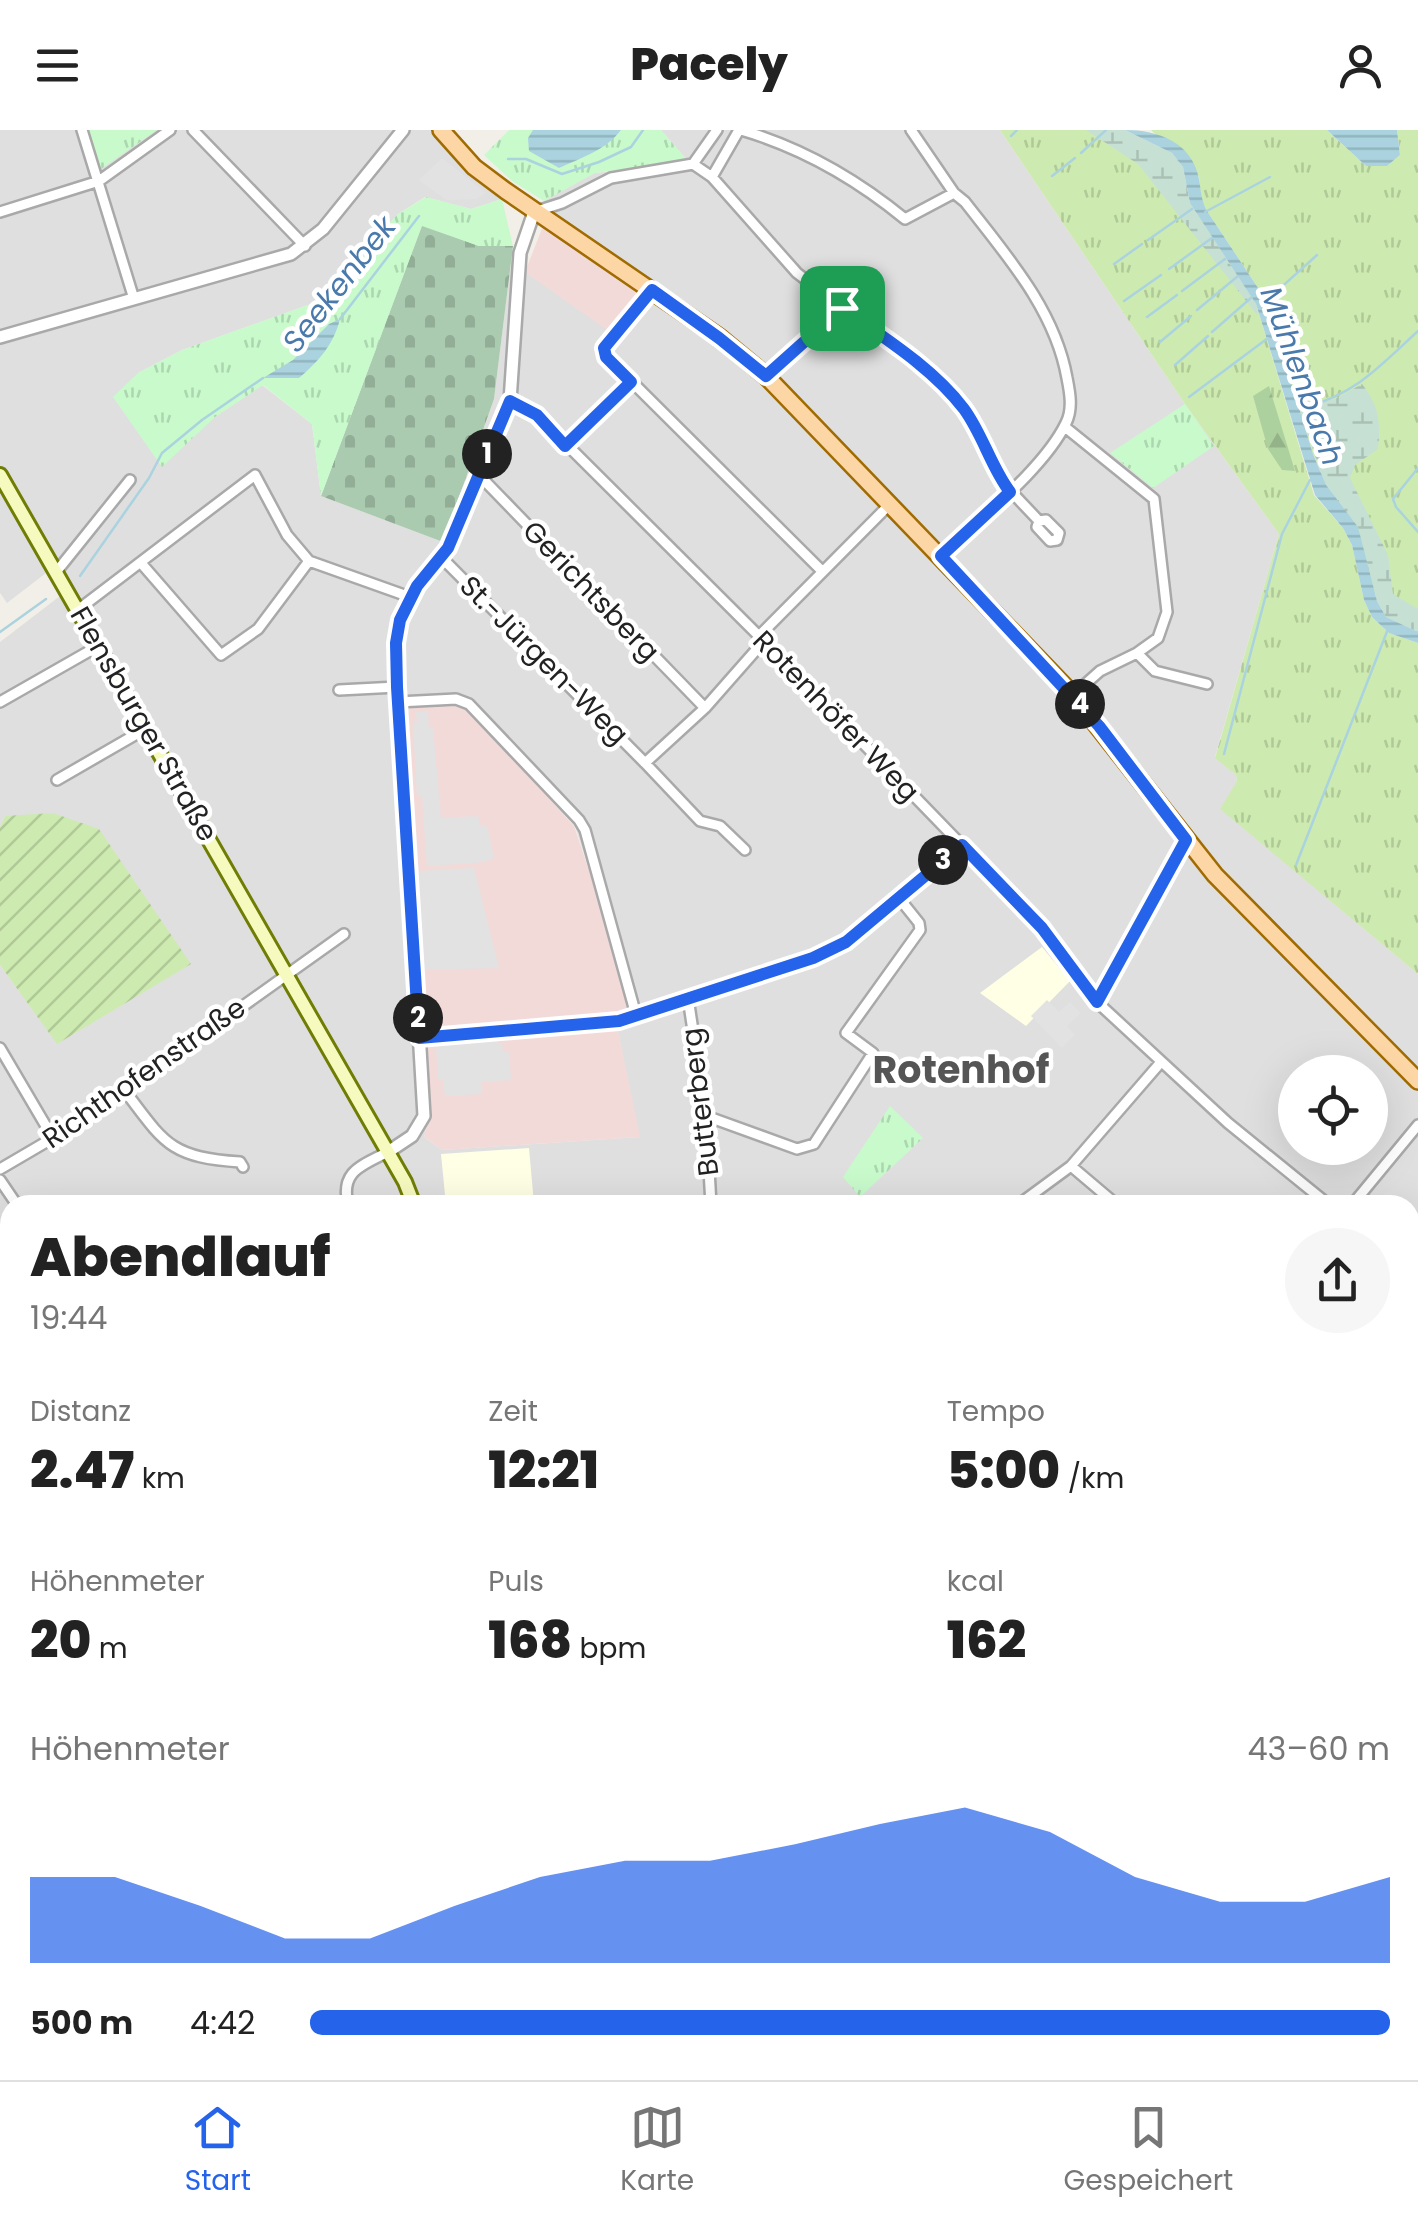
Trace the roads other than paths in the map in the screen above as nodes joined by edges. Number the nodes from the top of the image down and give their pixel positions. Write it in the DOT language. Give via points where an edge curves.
graph roads {
  1 [pos="82,130"];
  2 [pos="170,130"];
  3 [pos="193,130"];
  4 [pos="404,130"];
  5 [pos="441,130"];
  6 [pos="718,130"];
  7 [pos="740,130"];
  8 [pos="911,130"];
  9 [pos="693,164"];
  10 [pos="712,176"];
  11 [pos="99,181"];
  12 [pos="954,194"];
  13 [pos="0,212"];
  14 [pos="534,212"];
  15 [pos="305,246"];
  16 [pos="652,290"];
  17 [pos="134,299"];
  18 [pos="842,308"];
  19 [pos="0,337"];
  20 [pos="766,376"];
  21 [pos="631,382"];
  22 [pos="510,401"];
  23 [pos="1065,426"];
  24 [pos="565,446"];
  25 [pos="253,461"];
  26 [pos="478,474"];
  27 [pos="0,475"];
  28 [pos="255,475"];
  29 [pos="130,480"];
  30 [pos="1010,492"];
  31 [pos="890,504"];
  32 [pos="1039,521"];
  33 [pos="941,556"];
  34 [pos="442,558"];
  35 [pos="309,561"];
  36 [pos="141,563"];
  37 [pos="822,570"];
  38 [pos="57,571"];
  39 [pos="410,597"];
  40 [pos="79,609"];
  41 [pos="762,639"];
  42 [pos="100,645"];
  43 [pos="1138,652"];
  44 [pos="1207,684"];
  45 [pos="397,687"];
  46 [pos="339,690"];
  47 [pos="1072,695"];
  48 [pos="0,702"];
  49 [pos="398,702"];
  50 [pos="705,708"];
  51 [pos="147,728"];
  52 [pos="645,763"];
  53 [pos="57,780"];
  54 [pos="1186,840"];
  55 [pos="962,845"];
  56 [pos="744,850"];
  57 [pos="899,898"];
  58 [pos="344,934"];
  59 [pos="286,974"];
  60 [pos="688,998"];
  61 [pos="1097,1002"];
  62 [pos="636,1015"];
  63 [pos="419,1038"];
  64 [pos="0,1048"];
  65 [pos="1161,1062"];
  66 [pos="1418,1081"];
  67 [pos="125,1092"];
  68 [pos="706,1116"];
  69 [pos="1418,1125"];
  70 [pos="53,1138"];
  71 [pos="388,1152"];
  72 [pos="1070,1166"];
  73 [pos="0,1168"];
  74 [pos="243,1168"];
  75 [pos="347,1195"];
  76 [pos="409,1195"];
  77 [pos="710,1195"];
  78 [pos="1031,1195"];
  79 [pos="1105,1195"];
  80 [pos="1313,1195"];
  81 [pos="1360,1195"];
  1 -- 11 [label="street"];
  2 -- 11 [label="street"];
  3 -- 15 [label="street"];
  4 -- 15 [label="street"];
  5 -- 14 [label="main road" via="474,166"];
  6 -- 9 [label="street"];
  7 -- 10 [label="street"];
  7 -- 12 [label="street" via="831,166 906,219"];
  8 -- 12 [label="street"];
  9 -- 10 [label="street"];
  9 -- 14 [label="street" via="611,178"];
  10 -- 18 [label="street" via="797,273"];
  11 -- 13 [label="street"];
  11 -- 17 [label="street"];
  12 -- 23 [label="street" via="1048,317 1070,394"];
  14 -- 16 [label="main road"];
  14 -- 22 [label="street" via="520,253"];
  15 -- 17 [label="street" via="262,265"];
  16 -- 20 [label="main road"];
  16 -- 21 [label="street" via="604,348"];
  17 -- 19 [label="street"];
  18 -- 20 [label="street"];
  18 -- 30 [label="street" via="962,407"];
  20 -- 31 [label="main road"];
  21 -- 24 [label="street"];
  21 -- 37 [label="street"];
  22 -- 24 [label="street, Rotenhöfer Weg" via="537,415"];
  22 -- 26 [label="street"];
  23 -- 30 [label="street"];
  23 -- 43 [label="street" via="1154,499 1167,612 1158,638"];
  24 -- 41 [label="street, Rotenhöfer Weg"];
  25 -- 28 [label="street"];
  26 -- 34 [label="street"];
  26 -- 50 [label="street, Gerichtsberg"];
  27 -- 38 [label="main road, Flensburger Straße"];
  28 -- 35 [label="street"];
  28 -- 36 [label="street"];
  29 -- 38 [label="street"];
  30 -- 32 [label="street"];
  30 -- 33 [label="street"];
  31 -- 33 [label="main road"];
  31 -- 37 [label="street, St.-Jürgen-Weg"];
  33 -- 47 [label="main road"];
  34 -- 39 [label="street"];
  34 -- 52 [label="street, St.-Jürgen-Weg"];
  35 -- 36 [label="street" via="258,630 221,655"];
  35 -- 39 [label="street"];
  36 -- 40 [label="street"];
  37 -- 41 [label="street, St.-Jürgen-Weg"];
  38 -- 40 [label="main road, Flensburger Straße"];
  39 -- 45 [label="street" via="396,643"];
  40 -- 42 [label="main road, Flensburger Straße"];
  41 -- 50 [label="street, St.-Jürgen-Weg"];
  41 -- 55 [label="street, Rotenhöfer Weg"];
  42 -- 48 [label="street"];
  42 -- 51 [label="main road, Flensburger Straße"];
  43 -- 44 [label="street" via="1155,671"];
  43 -- 47 [label="street"];
  45 -- 46 [label="street"];
  45 -- 49 [label="street"];
  47 -- 54 [label="main road"];
  49 -- 62 [label="street" via="469,704 579,820"];
  49 -- 63 [label="street"];
  50 -- 52 [label="street, St.-Jürgen-Weg"];
  51 -- 53 [label="street"];
  51 -- 59 [label="main road, Flensburger Straße"];
  52 -- 56 [label="street, St.-Jürgen-Weg" via="700,821 720,826"];
  54 -- 61 [label="street"];
  54 -- 66 [label="main road"];
  55 -- 57 [label="street"];
  55 -- 61 [label="street, Rotenhöfer Weg" via="1042,928"];
  57 -- 60 [label="street" via="846,942 813,958"];
  57 -- 68 [label="street" via="920,930 846,1033 873,1053 814,1144 797,1149"];
  58 -- 59 [label="street"];
  59 -- 67 [label="street, Richthofenstraße"];
  59 -- 71 [label="main road, Flensburger Straße"];
  60 -- 62 [label="street"];
  60 -- 68 [label="street, Butterberg"];
  61 -- 65 [label="street, Rotenhöfer Weg"];
  62 -- 63 [label="street" via="608,1024"];
  63 -- 71 [label="street" via="424,1116 412,1136"];
  64 -- 70 [label="street"];
  65 -- 72 [label="street"];
  65 -- 80 [label="street, Rotenhöfer Weg"];
  67 -- 70 [label="street, Richthofenstraße"];
  67 -- 74 [label="street" via="169,1146"];
  68 -- 77 [label="street, Butterberg"];
  69 -- 81 [label="street"];
  70 -- 73 [label="street, Richthofenstraße"];
  71 -- 75 [label="street" via="350,1174"];
  71 -- 76 [label="main road, Flensburger Straße"];
  72 -- 78 [label="street"];
  72 -- 79 [label="street"];
}
